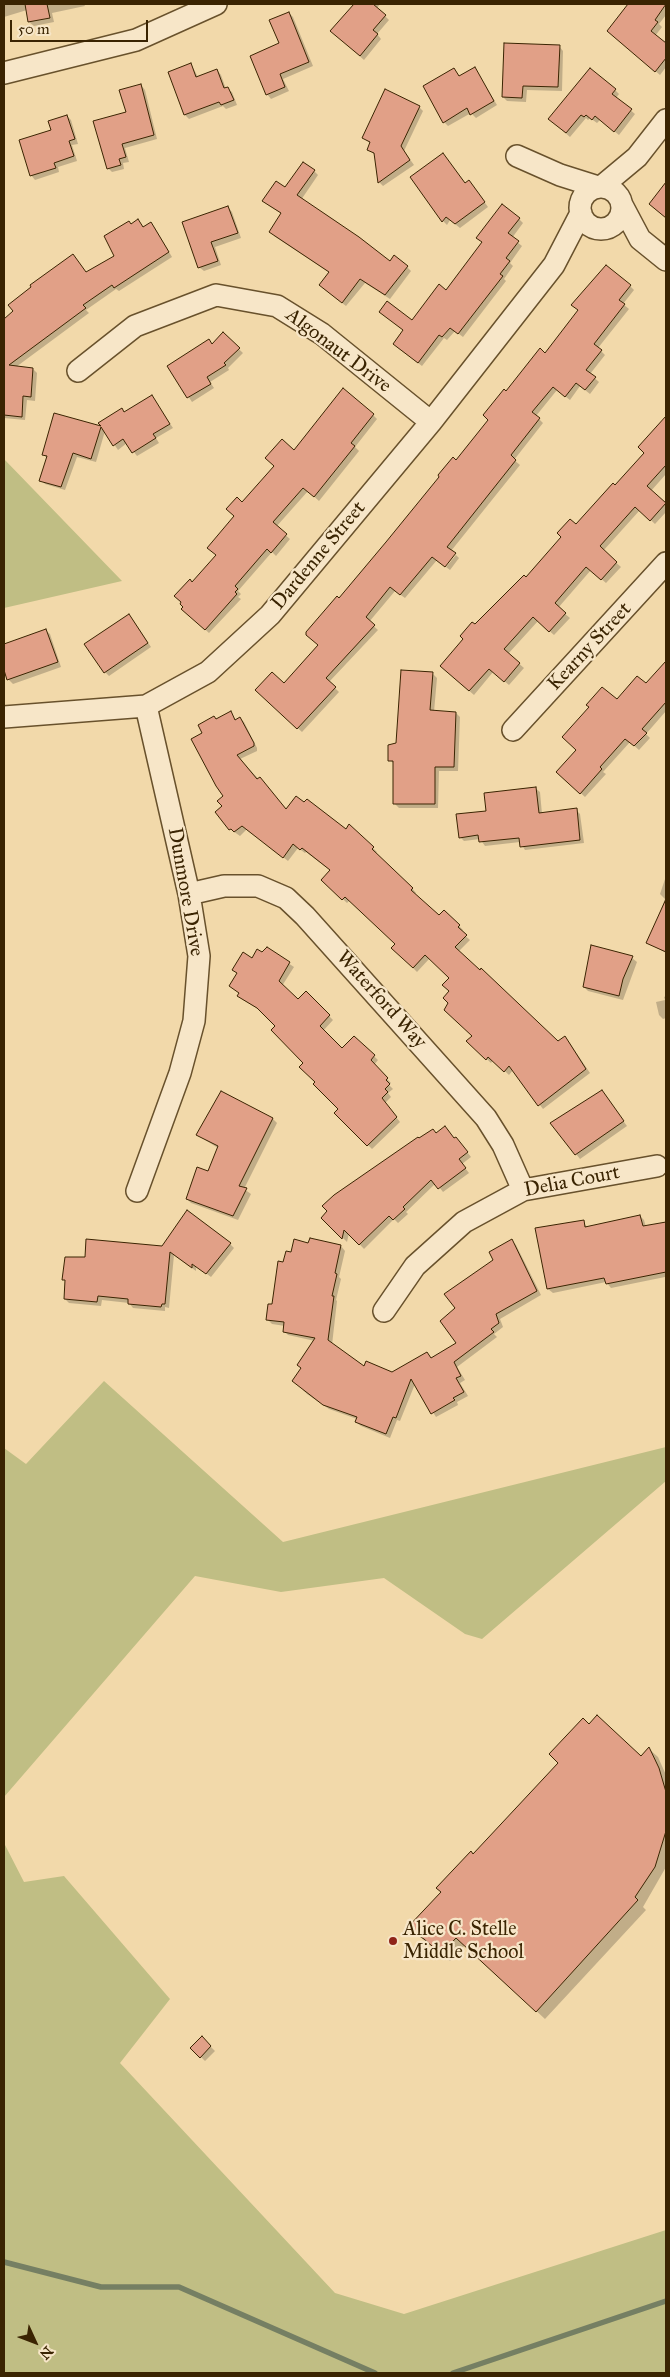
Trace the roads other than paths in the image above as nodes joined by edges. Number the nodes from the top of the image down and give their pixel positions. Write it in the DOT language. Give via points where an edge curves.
graph roads {
  1 [pos="216,4"];
  2 [pos="4,73"];
  3 [pos="666,120"];
  4 [pos="517,156"];
  5 [pos="638,157"];
  6 [pos="560,175"];
  7 [pos="600,187"];
  8 [pos="622,203"];
  9 [pos="581,210"];
  10 [pos="602,228"];
  11 [pos="640,239"];
  12 [pos="666,260"];
  13 [pos="554,265"];
  14 [pos="78,371"];
  15 [pos="431,422"];
  16 [pos="666,563"];
  17 [pos="146,706"];
  18 [pos="4,717"];
  19 [pos="513,730"];
  20 [pos="190,894"];
  21 [pos="658,1166"];
  22 [pos="523,1190"];
  23 [pos="137,1191"];
  24 [pos="384,1310"];
  1 -- 2 [label="street" via="136,40"];
  3 -- 5 [label="street"];
  4 -- 6 [label="street"];
  5 -- 7 [label="street"];
  5 -- 8 [label="street"];
  6 -- 7 [label="street"];
  6 -- 9 [label="street"];
  7 -- 8 [label="street" via="616,193"];
  7 -- 9 [label="street" via="587,193"];
  8 -- 10 [label="street" via="620,218 615,224"];
  8 -- 11 [label="street"];
  9 -- 10 [label="street" via="589,225"];
  9 -- 13 [label="street, Dardenne Street"];
  10 -- 11 [label="street"];
  10 -- 13 [label="street, Dardenne Street"];
  11 -- 12 [label="street"];
  13 -- 15 [label="street, Dardenne Street"];
  14 -- 15 [label="street, Algonaut Drive" via="135,326 216,295 277,306 322,334"];
  15 -- 17 [label="street, Dardenne Street" via="270,615 208,672"];
  16 -- 19 [label="street, Kearny Street"];
  17 -- 18 [label="street, Dardenne Street"];
  17 -- 20 [label="street, Dunmore Drive"];
  20 -- 22 [label="street, Waterford Way" via="224,886 258,886 286,898 486,1118 503,1145"];
  20 -- 23 [label="street, Dunmore Drive" via="199,956 194,1021 180,1073"];
  21 -- 22 [label="street, Delia Court"];
  22 -- 24 [label="street, Delia Court" via="464,1222 415,1266"];
}
